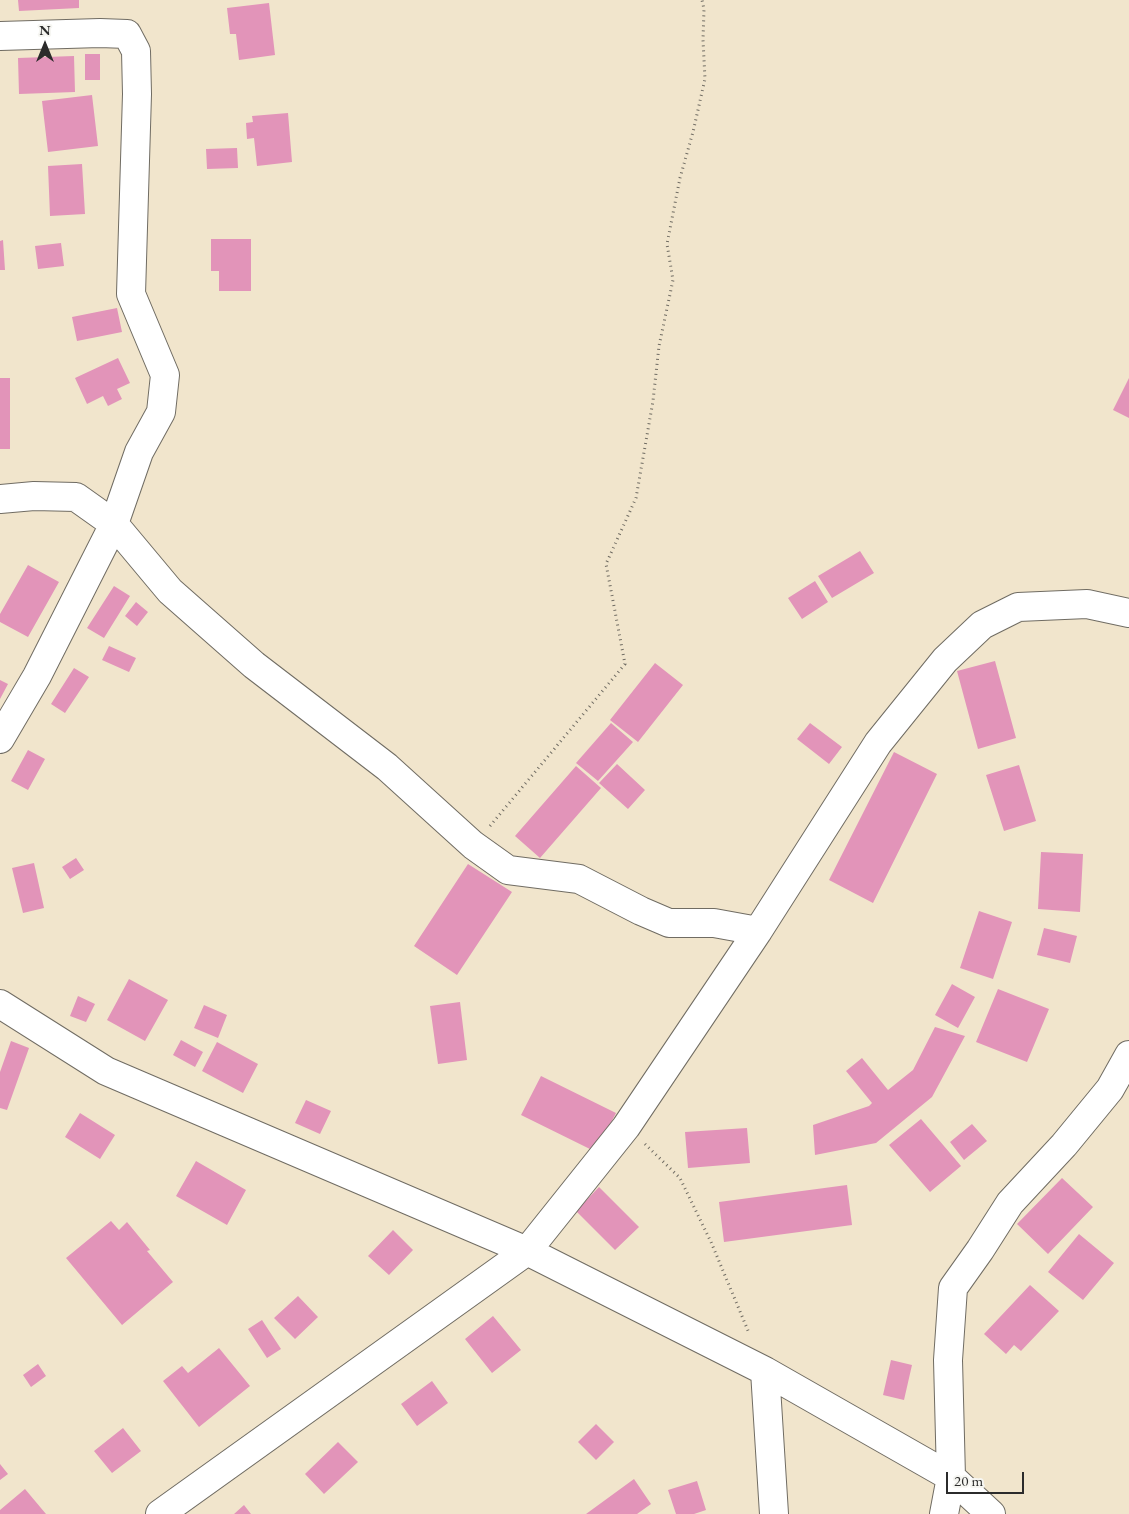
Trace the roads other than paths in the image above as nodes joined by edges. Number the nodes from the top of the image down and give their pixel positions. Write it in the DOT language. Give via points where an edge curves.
graph roads {
  1 [pos="0,36"];
  2 [pos="0,499"];
  3 [pos="114,524"];
  4 [pos="1129,613"];
  5 [pos="0,739"];
  6 [pos="758,931"];
  7 [pos="1,1002"];
  8 [pos="1129,1055"];
  9 [pos="527,1251"];
  10 [pos="764,1371"];
  11 [pos="951,1477"];
  12 [pos="160,1514"];
  13 [pos="774,1514"];
  14 [pos="944,1514"];
  15 [pos="991,1514"];
  1 -- 3 [label="street" via="127,34 136,51 131,294 166,376 161,412 139,452"];
  2 -- 3 [label="street" via="76,497"];
  3 -- 5 [label="street" via="37,676"];
  3 -- 6 [label="street" via="170,591 254,665 387,767 473,845 508,870 580,879 669,923 714,923"];
  4 -- 6 [label="street" via="1088,604 1018,607 982,625 945,660 878,744"];
  6 -- 9 [label="street" via="626,1127"];
  7 -- 9 [label="street" via="106,1071"];
  8 -- 11 [label="street" via="1110,1089 1010,1203 952,1288 948,1360"];
  9 -- 10 [label="street"];
  9 -- 12 [label="street"];
  10 -- 11 [label="street"];
  10 -- 13 [label="street"];
  11 -- 14 [label="street"];
  11 -- 15 [label="street"];
}
